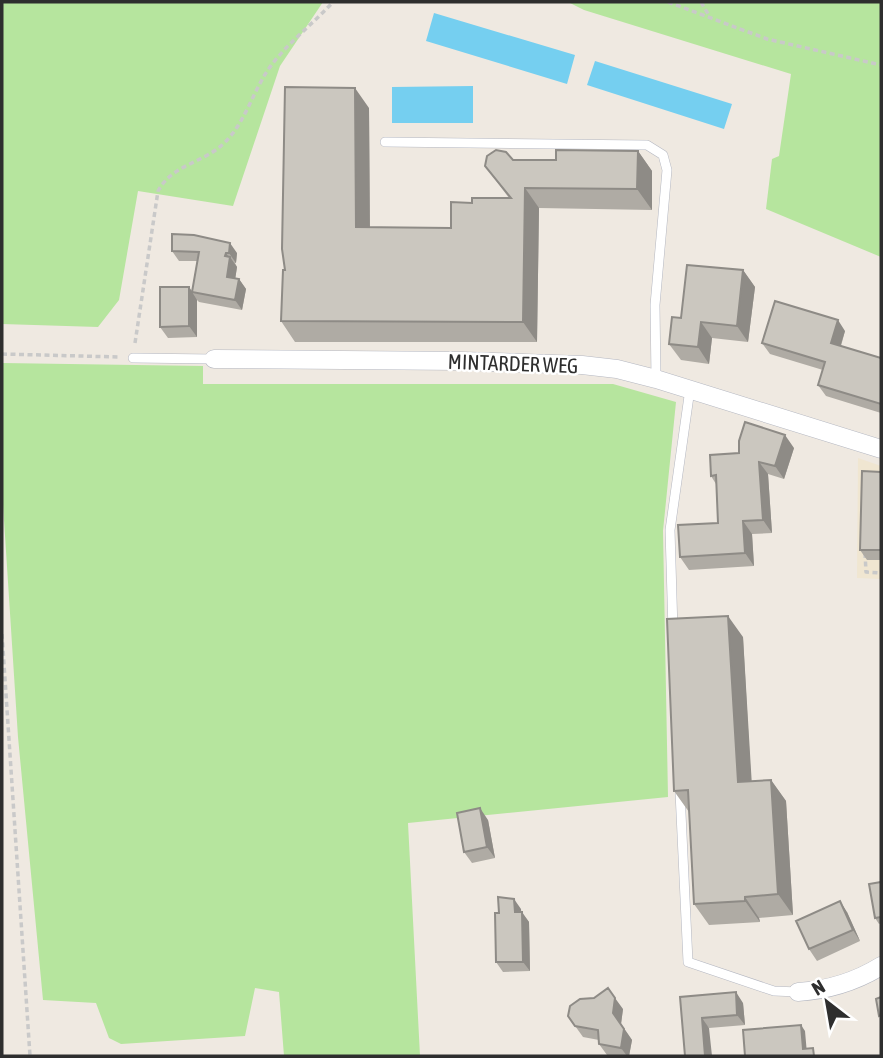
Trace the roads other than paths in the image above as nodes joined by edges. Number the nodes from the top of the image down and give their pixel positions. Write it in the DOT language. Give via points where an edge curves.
graph roads {
  1 [pos="384,142"];
  2 [pos="132,358"];
  3 [pos="214,359"];
  4 [pos="656,379"];
  5 [pos="690,389"];
  6 [pos="881,449"];
  7 [pos="674,645"];
  8 [pos="680,782"];
  9 [pos="881,966"];
  10 [pos="798,992"];
  1 -- 4 [label="lane" via="647,145 663,155 667,170 655,305"];
  2 -- 3 [label="lane, MINTARDER WEG"];
  3 -- 4 [label="street, MINTARDER WEG" via="582,365"];
  4 -- 5 [label="street, MINTARDER WEG"];
  5 -- 6 [label="street, MINTARDER WEG"];
  5 -- 7 [label="lane" via="670,530"];
  8 -- 10 [label="lane" via="688,962 774,991"];
  9 -- 10 [label="street" via="862,978 821,991"];
}
